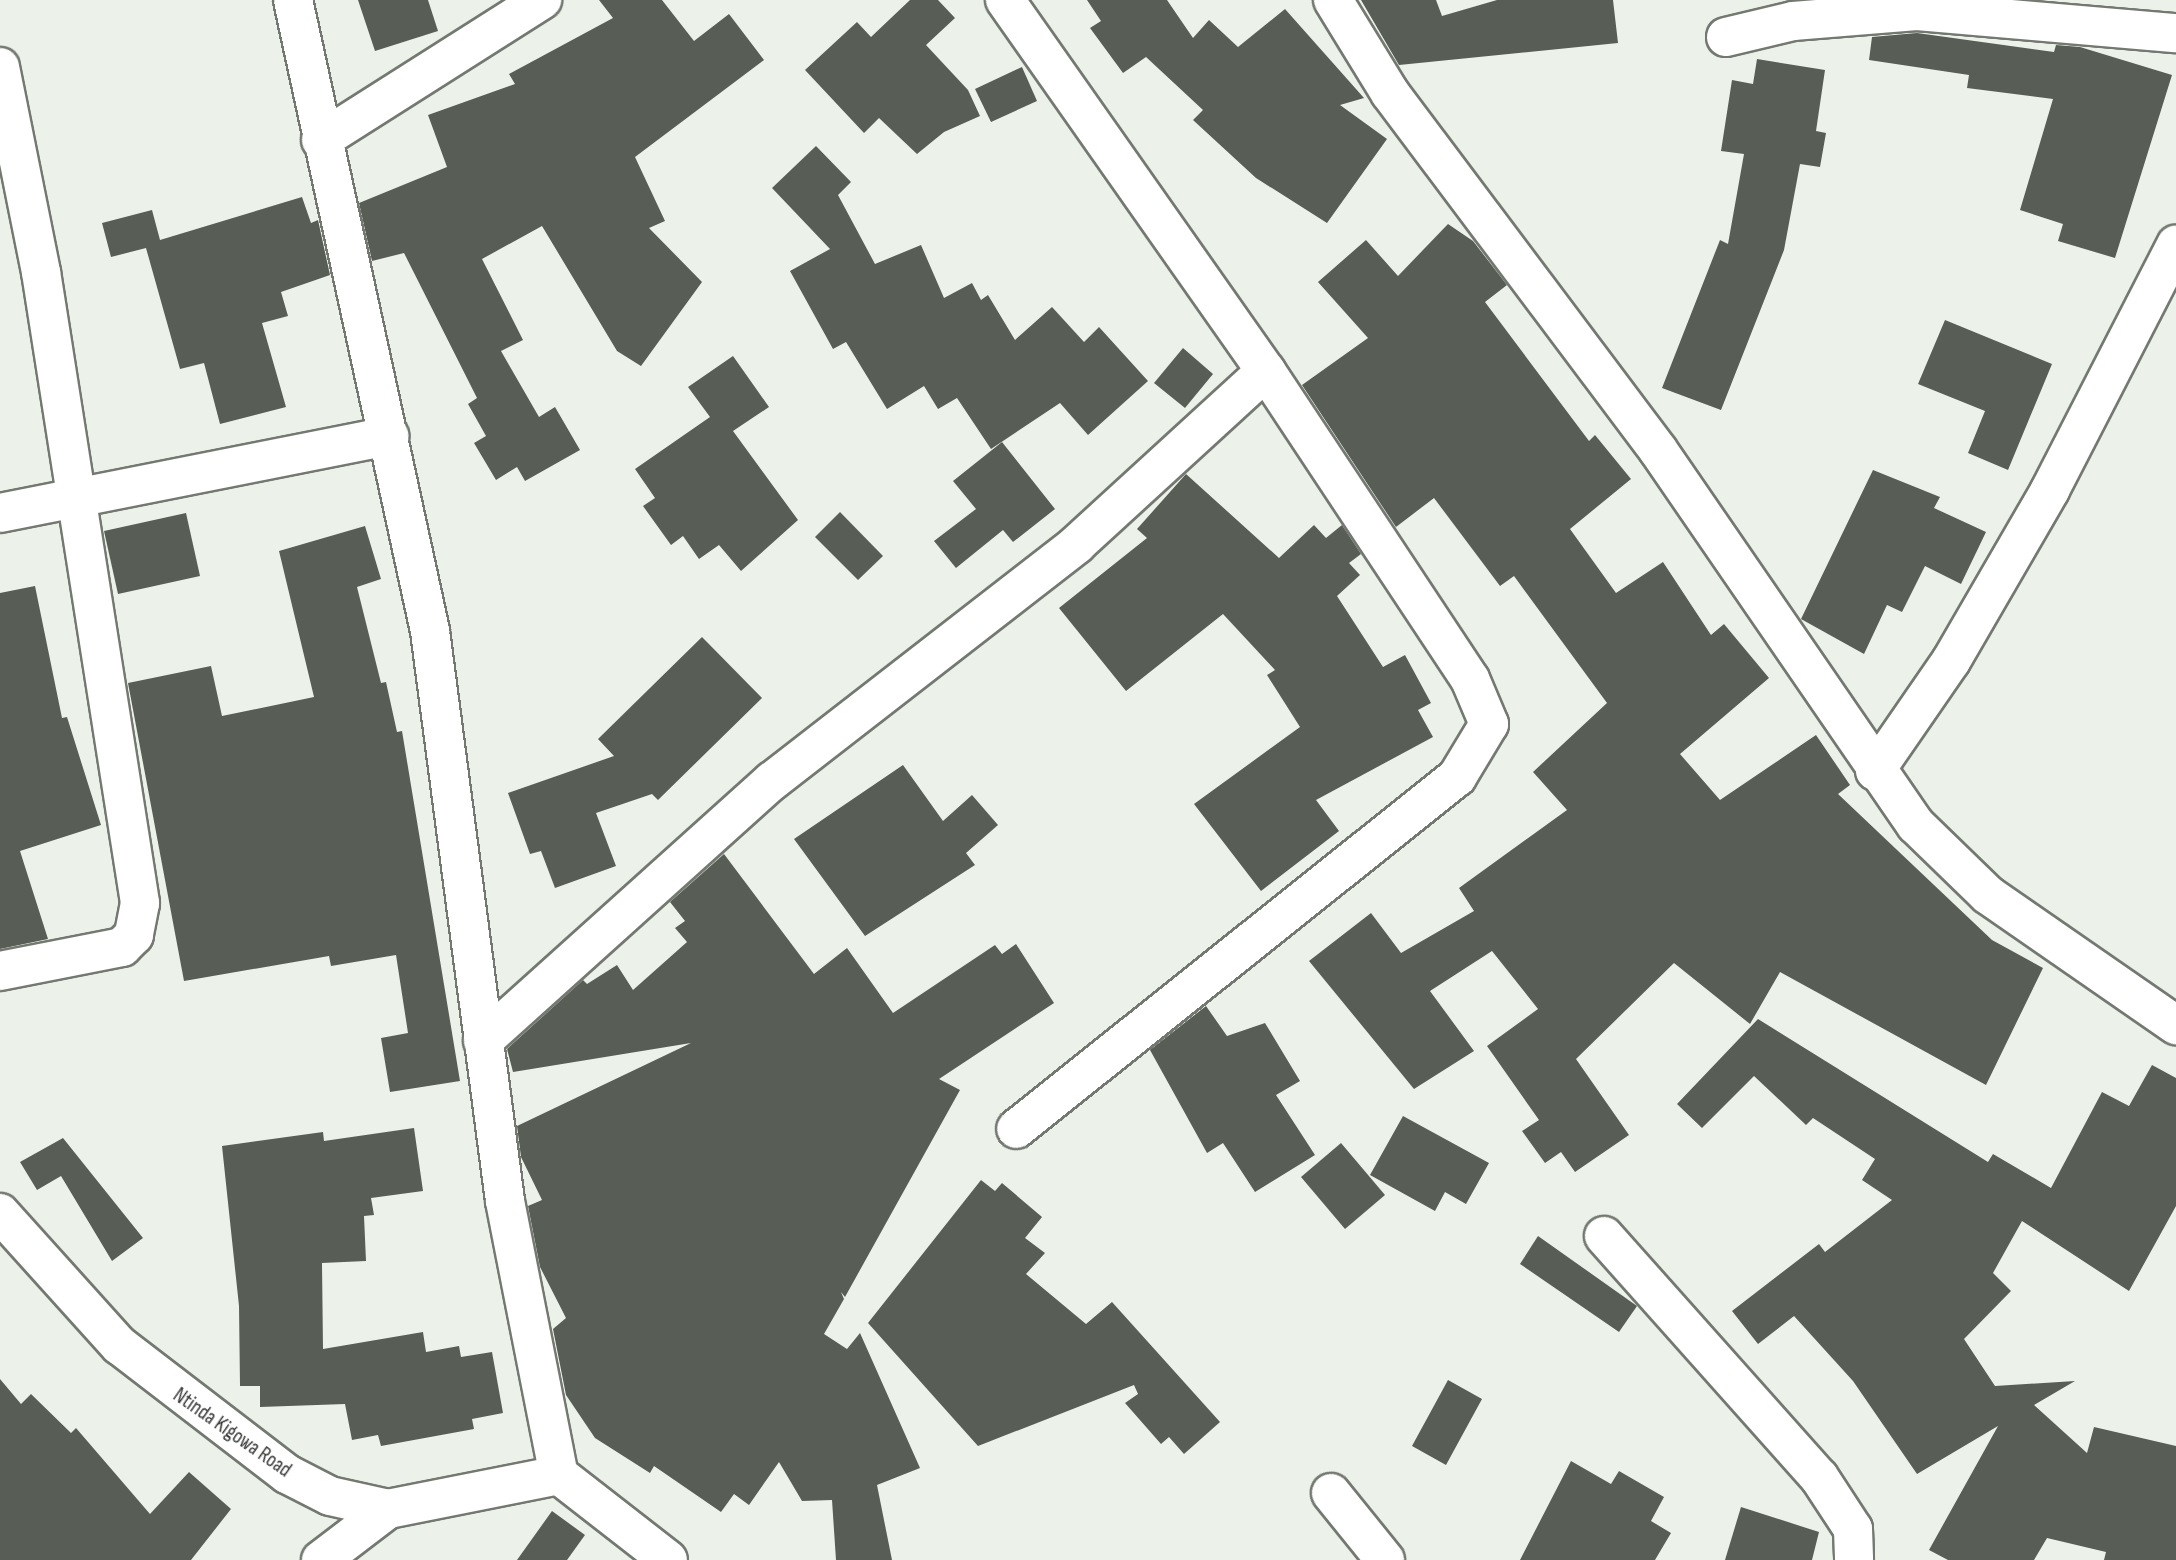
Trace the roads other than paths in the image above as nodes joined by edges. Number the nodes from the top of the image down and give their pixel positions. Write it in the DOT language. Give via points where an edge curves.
graph roads {
  1 [pos="293,0"];
  2 [pos="542,0"];
  3 [pos="1005,0"];
  4 [pos="1334,0"];
  5 [pos="2176,33"];
  6 [pos="1726,37"];
  7 [pos="0,67"];
  8 [pos="321,140"];
  9 [pos="2176,244"];
  10 [pos="1266,371"];
  11 [pos="389,436"];
  12 [pos="73,499"];
  13 [pos="0,513"];
  14 [pos="1875,771"];
  15 [pos="0,971"];
  16 [pos="2176,1025"];
  17 [pos="483,1041"];
  18 [pos="1016,1129"];
  19 [pos="0,1213"];
  20 [pos="1604,1236"];
  21 [pos="559,1475"];
  22 [pos="1331,1493"];
  23 [pos="388,1509"];
  24 [pos="321,1560"];
  25 [pos="668,1560"];
  26 [pos="1385,1560"];
  27 [pos="1854,1560"];
  1 -- 8 [label="street"];
  2 -- 8 [label="street"];
  3 -- 10 [label="street"];
  4 -- 14 [label="street" via="1390,93 1658,450"];
  5 -- 6 [label="street" via="1917,10 1793,21"];
  7 -- 12 [label="street" via="41,272"];
  8 -- 11 [label="street"];
  9 -- 14 [label="street" via="2050,490 1951,661"];
  10 -- 17 [label="street" via="1096,528 772,781"];
  10 -- 18 [label="street" via="1470,678 1489,724 1457,777"];
  11 -- 12 [label="street"];
  11 -- 17 [label="street" via="429,631"];
  12 -- 13 [label="street"];
  12 -- 15 [label="street" via="138,920 122,947"];
  14 -- 16 [label="street" via="1916,825 1988,895"];
  17 -- 21 [label="street" via="505,1201"];
  19 -- 23 [label="street, Ntinda Kigowa Road" via="119,1346 240,1444 330,1496"];
  20 -- 27 [label="street" via="1819,1477 1853,1528"];
  21 -- 23 [label="street, Ntinda Kigowa Road"];
  21 -- 25 [label="street"];
  22 -- 26 [label="street"];
  23 -- 24 [label="street"];
}
